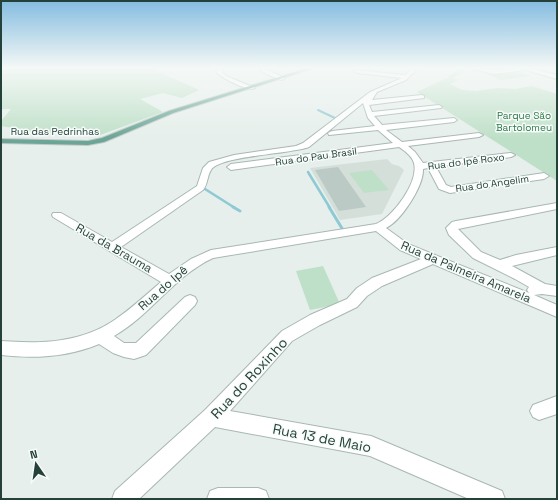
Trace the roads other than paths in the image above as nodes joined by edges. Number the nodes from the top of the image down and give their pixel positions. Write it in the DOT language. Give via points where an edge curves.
graph roads {
  1 [pos="241,91"];
  2 [pos="378,91"];
  3 [pos="374,92"];
  4 [pos="422,97"];
  5 [pos="366,103"];
  6 [pos="439,107"];
  7 [pos="371,114"];
  8 [pos="454,120"];
  9 [pos="380,128"];
  10 [pos="332,133"];
  11 [pos="479,135"];
  12 [pos="1,141"];
  13 [pos="401,145"];
  14 [pos="511,155"];
  15 [pos="431,165"];
  16 [pos="420,166"];
  17 [pos="232,167"];
  18 [pos="544,176"];
  19 [pos="557,206"];
  20 [pos="57,215"];
  21 [pos="378,227"];
  22 [pos="112,247"];
  23 [pos="557,251"];
  24 [pos="432,260"];
  25 [pos="500,265"];
  26 [pos="170,281"];
  27 [pos="542,289"];
  28 [pos="557,291"];
  29 [pos="514,294"];
  30 [pos="190,302"];
  31 [pos="557,310"];
  32 [pos="101,336"];
  33 [pos="1,348"];
  34 [pos="557,405"];
  35 [pos="539,411"];
  36 [pos="212,417"];
  37 [pos="123,499"];
  38 [pos="218,499"];
  39 [pos="258,499"];
  40 [pos="494,499"];
  1 -- 12 [label="main road, Rua das Pedrinhas" via="171,112 104,140 88,143"];
  2 -- 3 [label="street"];
  3 -- 5 [label="street"];
  3 -- 22 [label="street" via="306,145 211,164 206,168 204,184 200,188"];
  4 -- 5 [label="street"];
  5 -- 7 [label="street"];
  6 -- 7 [label="street"];
  7 -- 9 [label="street" via="373,121"];
  8 -- 9 [label="street"];
  9 -- 10 [label="street"];
  9 -- 13 [label="street"];
  11 -- 13 [label="street, Rua do Pau Brasil"];
  13 -- 16 [label="street" via="416,157"];
  13 -- 17 [label="street, Rua do Pau Brasil"];
  14 -- 15 [label="street, Rua do Ipê Roxo"];
  15 -- 16 [label="street, Rua do Ipê Roxo"];
  15 -- 18 [label="street, Rua do Angelim" via="442,187 450,190"];
  16 -- 21 [label="street" via="409,197 392,221"];
  19 -- 25 [label="street" via="456,225 452,228 453,232 478,255"];
  20 -- 22 [label="street, Rua da Brauma"];
  21 -- 24 [label="street, Rua da Palmeira Amarela" via="393,240"];
  21 -- 26 [label="street, Rua do Ipê" via="211,254 187,266"];
  22 -- 26 [label="street, Rua da Brauma"];
  23 -- 25 [label="street" via="516,259"];
  24 -- 29 [label="street, Rua da Palmeira Amarela"];
  24 -- 36 [label="street, Rua do Roxinho" via="377,282 352,303 287,336"];
  25 -- 27 [label="street"];
  26 -- 32 [label="street, Rua do Ipê" via="130,318"];
  27 -- 28 [label="street"];
  27 -- 29 [label="street"];
  29 -- 31 [label="street, Rua da Palmeira Amarela"];
  30 -- 32 [label="street" via="140,350 124,351"];
  32 -- 33 [label="street, Rua do Ipê" via="83,343 49,350"];
  34 -- 35 [label="street"];
  36 -- 37 [label="street, Rua do Roxinho"];
  36 -- 40 [label="street, Rua 13 de Maio" via="371,446"];
  38 -- 39 [label="street"];
}
